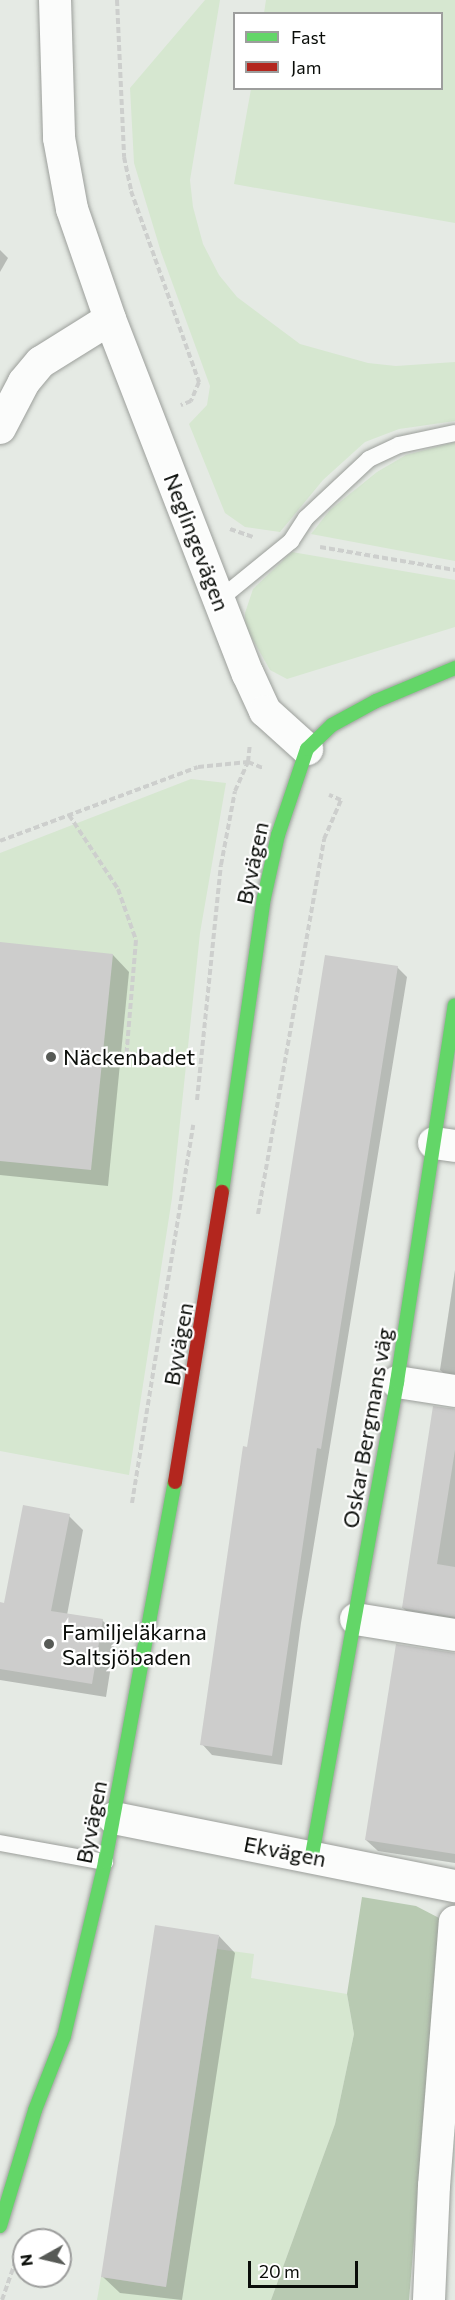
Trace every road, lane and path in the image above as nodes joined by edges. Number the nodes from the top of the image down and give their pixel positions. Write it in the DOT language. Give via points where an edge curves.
graph roads {
  1 [pos="55,0"];
  2 [pos="117,0"];
  3 [pos="110,319"];
  4 [pos="171,409"];
  5 [pos="0,428"];
  6 [pos="455,433"];
  7 [pos="220,524"];
  8 [pos="291,541"];
  9 [pos="455,570"];
  10 [pos="220,599"];
  11 [pos="455,668"];
  12 [pos="249,733"];
  13 [pos="307,749"];
  14 [pos="248,762"];
  15 [pos="69,815"];
  16 [pos="0,841"];
  17 [pos="455,1005"];
  18 [pos="126,1060"];
  19 [pos="196,1108"];
  20 [pos="194,1120"];
  21 [pos="444,1144"];
  22 [pos="397,1382"];
  23 [pos="455,1391"];
  24 [pos="131,1507"];
  25 [pos="356,1619"];
  26 [pos="455,1635"];
  27 [pos="114,1818"];
  28 [pos="0,1843"];
  29 [pos="312,1855"];
  30 [pos="105,1862"];
  31 [pos="455,1886"];
  32 [pos="455,1922"];
  33 [pos="35,2110"];
  34 [pos="447,2128"];
  35 [pos="14,2133"];
  36 [pos="0,2226"];
  37 [pos="429,2300"];
  1 -- 3 [label="street, Neglingevägen" via="59,138 66,184"];
  2 -- 4 [label="path" via="122,133 131,191 199,382 191,401"];
  3 -- 5 [label="street" via="41,362 24,382"];
  3 -- 10 [label="street, Neglingevägen"];
  6 -- 8 [label="lane" via="399,446 369,459 306,518"];
  7 -- 8 [label="path" via="246,536"];
  8 -- 9 [label="path"];
  8 -- 10 [label="lane"];
  10 -- 13 [label="street, Neglingevägen" via="265,711"];
  11 -- 13 [label="street, Byvägen" via="375,701 332,725"];
  12 -- 14 [label="path"];
  13 -- 27 [label="street, Byvägen" via="278,835 264,898 203,1327"];
  14 -- 15 [label="path" via="198,766"];
  14 -- 19 [label="path" via="235,791 221,865"];
  15 -- 16 [label="path"];
  15 -- 18 [label="path" via="118,889 136,940"];
  17 -- 21 [label="street, Oskar Bergmans väg"];
  20 -- 24 [label="path"];
  21 -- 22 [label="street, Oskar Bergmans väg"];
  22 -- 23 [label="street"];
  22 -- 25 [label="street, Oskar Bergmans väg"];
  25 -- 26 [label="street"];
  25 -- 29 [label="street, Oskar Bergmans väg"];
  27 -- 29 [label="street, Ekvägen"];
  27 -- 30 [label="street, Byvägen"];
  28 -- 30 [label="lane"];
  29 -- 31 [label="street, Ekvägen"];
  30 -- 33 [label="street, Byvägen" via="64,2036"];
  32 -- 34 [label="street"];
  33 -- 35 [label="street"];
  33 -- 36 [label="street, Byvägen"];
  34 -- 37 [label="street"];
}
